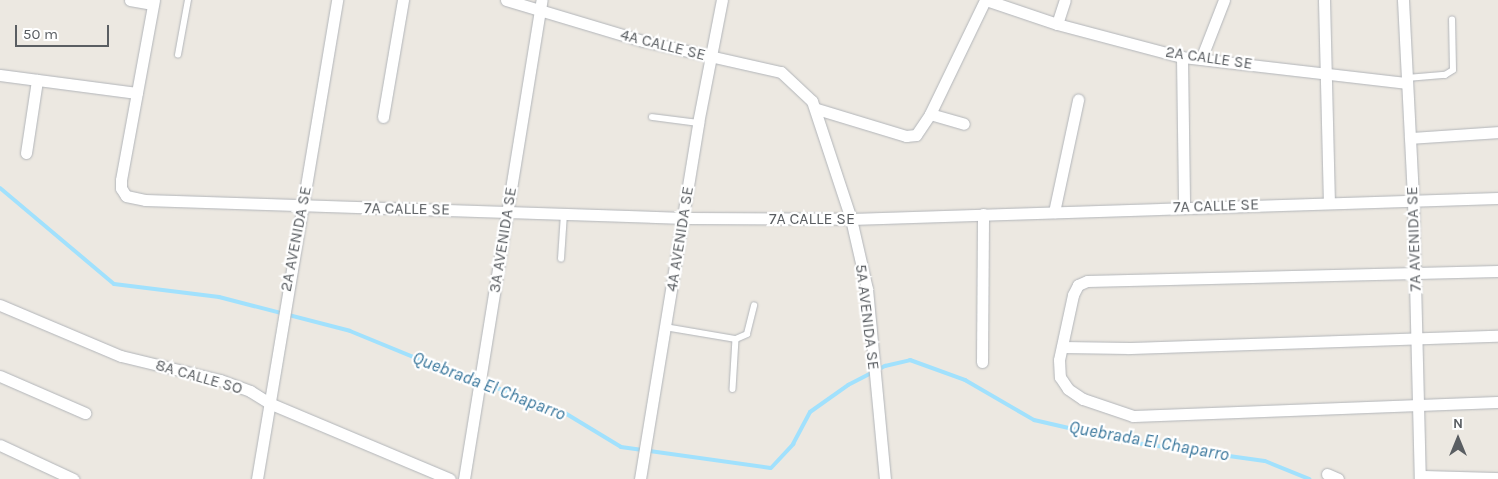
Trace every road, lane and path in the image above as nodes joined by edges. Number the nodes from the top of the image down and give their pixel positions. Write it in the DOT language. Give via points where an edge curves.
graph roads {
  1 [pos="130,0"];
  2 [pos="188,0"];
  3 [pos="337,0"];
  4 [pos="403,0"];
  5 [pos="506,0"];
  6 [pos="722,0"];
  7 [pos="986,0"];
  8 [pos="1065,0"];
  9 [pos="1224,0"];
  10 [pos="1324,0"];
  11 [pos="1403,0"];
  12 [pos="154,2"];
  13 [pos="541,5"];
  14 [pos="1452,20"];
  15 [pos="1057,24"];
  16 [pos="178,55"];
  17 [pos="712,57"];
  18 [pos="1182,58"];
  19 [pos="1201,59"];
  20 [pos="1327,73"];
  21 [pos="0,75"];
  22 [pos="37,80"];
  23 [pos="1407,80"];
  24 [pos="137,93"];
  25 [pos="1078,100"];
  26 [pos="815,105"];
  27 [pos="930,114"];
  28 [pos="383,117"];
  29 [pos="652,117"];
  30 [pos="698,123"];
  31 [pos="964,124"];
  32 [pos="1498,132"];
  33 [pos="1410,138"];
  34 [pos="26,153"];
  35 [pos="1498,198"];
  36 [pos="1413,199"];
  37 [pos="1328,202"];
  38 [pos="303,207"];
  39 [pos="1184,207"];
  40 [pos="507,211"];
  41 [pos="1054,212"];
  42 [pos="564,214"];
  43 [pos="983,214"];
  44 [pos="685,218"];
  45 [pos="851,219"];
  46 [pos="561,259"];
  47 [pos="1498,271"];
  48 [pos="1416,272"];
  49 [pos="0,305"];
  50 [pos="754,306"];
  51 [pos="665,327"];
  52 [pos="1498,336"];
  53 [pos="1418,337"];
  54 [pos="736,339"];
  55 [pos="1062,346"];
  56 [pos="982,362"];
  57 [pos="0,376"];
  58 [pos="733,389"];
  59 [pos="1498,402"];
  60 [pos="268,403"];
  61 [pos="1419,405"];
  62 [pos="85,413"];
  63 [pos="0,445"];
  64 [pos="1327,474"];
  65 [pos="640,476"];
  66 [pos="1420,478"];
  67 [pos="1498,478"];
  68 [pos="72,479"];
  69 [pos="257,479"];
  70 [pos="450,479"];
  71 [pos="464,479"];
  72 [pos="885,479"];
  73 [pos="1338,479"];
  1 -- 12 [label="street"];
  2 -- 16 [label="lane"];
  3 -- 38 [label="street, 2A AVENIDA SE"];
  4 -- 28 [label="street"];
  5 -- 13 [label="street, 4A CALLE SE"];
  6 -- 17 [label="street, 4A AVENIDA SE"];
  7 -- 15 [label="street, 2A CALLE SE"];
  7 -- 27 [label="street"];
  8 -- 15 [label="street"];
  9 -- 19 [label="street"];
  10 -- 20 [label="street"];
  11 -- 23 [label="street, 7A AVENIDA SE"];
  12 -- 24 [label="street"];
  13 -- 17 [label="street, 4A CALLE SE" via="643,41"];
  13 -- 40 [label="street, 3A AVENIDA SE"];
  14 -- 23 [label="lane" via="1453,70 1445,75"];
  15 -- 18 [label="street, 2A CALLE SE"];
  17 -- 26 [label="street, 4A CALLE SE" via="781,72"];
  17 -- 30 [label="street, 4A AVENIDA SE"];
  18 -- 19 [label="street, 2A CALLE SE"];
  18 -- 39 [label="street"];
  19 -- 20 [label="street, 2A CALLE SE"];
  20 -- 23 [label="street, 2A CALLE SE"];
  20 -- 37 [label="street"];
  21 -- 22 [label="street"];
  22 -- 24 [label="street"];
  22 -- 34 [label="street"];
  23 -- 33 [label="street, 7A AVENIDA SE"];
  24 -- 38 [label="street, 7A CALLE SE" via="121,180 126,196 145,200"];
  25 -- 41 [label="street"];
  26 -- 27 [label="street, 4A CALLE SE" via="906,136 916,135"];
  26 -- 45 [label="street, 5A AVENIDA SE"];
  27 -- 31 [label="street"];
  29 -- 30 [label="lane"];
  30 -- 44 [label="street, 4A AVENIDA SE"];
  32 -- 33 [label="street"];
  33 -- 36 [label="street, 7A AVENIDA SE"];
  35 -- 36 [label="street, 7A CALLE SE"];
  36 -- 37 [label="street, 7A CALLE SE"];
  36 -- 48 [label="street, 7A AVENIDA SE"];
  37 -- 39 [label="street, 7A CALLE SE"];
  38 -- 40 [label="street, 7A CALLE SE"];
  38 -- 60 [label="street, 2A AVENIDA SE"];
  39 -- 41 [label="street, 7A CALLE SE"];
  40 -- 42 [label="street, 7A CALLE SE"];
  40 -- 71 [label="street, 3A AVENIDA SE"];
  41 -- 43 [label="street, 7A CALLE SE"];
  42 -- 44 [label="street, 7A CALLE SE"];
  42 -- 46 [label="lane"];
  43 -- 45 [label="street, 7A CALLE SE"];
  43 -- 56 [label="street"];
  44 -- 45 [label="street, 7A CALLE SE"];
  44 -- 51 [label="street, 4A AVENIDA SE"];
  45 -- 72 [label="street, 5A AVENIDA SE" via="867,288"];
  47 -- 48 [label="street"];
  48 -- 53 [label="street, 7A AVENIDA SE"];
  48 -- 55 [label="street" via="1087,281 1078,285 1073,295"];
  49 -- 60 [label="street, 8A CALLE SO" via="121,356 220,380 250,391"];
  50 -- 54 [label="lane" via="746,334"];
  51 -- 54 [label="lane"];
  51 -- 65 [label="street, 4A AVENIDA SE"];
  52 -- 53 [label="street"];
  53 -- 55 [label="street" via="1129,348"];
  53 -- 61 [label="street, 7A AVENIDA SE"];
  54 -- 58 [label="lane"];
  55 -- 61 [label="street" via="1060,377 1068,389 1083,399 1133,416"];
  57 -- 62 [label="street"];
  59 -- 61 [label="street"];
  60 -- 69 [label="street, 2A AVENIDA SE"];
  60 -- 70 [label="street, 8A CALLE SO"];
  61 -- 66 [label="street, 7A AVENIDA SE"];
  63 -- 68 [label="street"];
  64 -- 73 [label="street"];
  66 -- 67 [label="street"];
}
